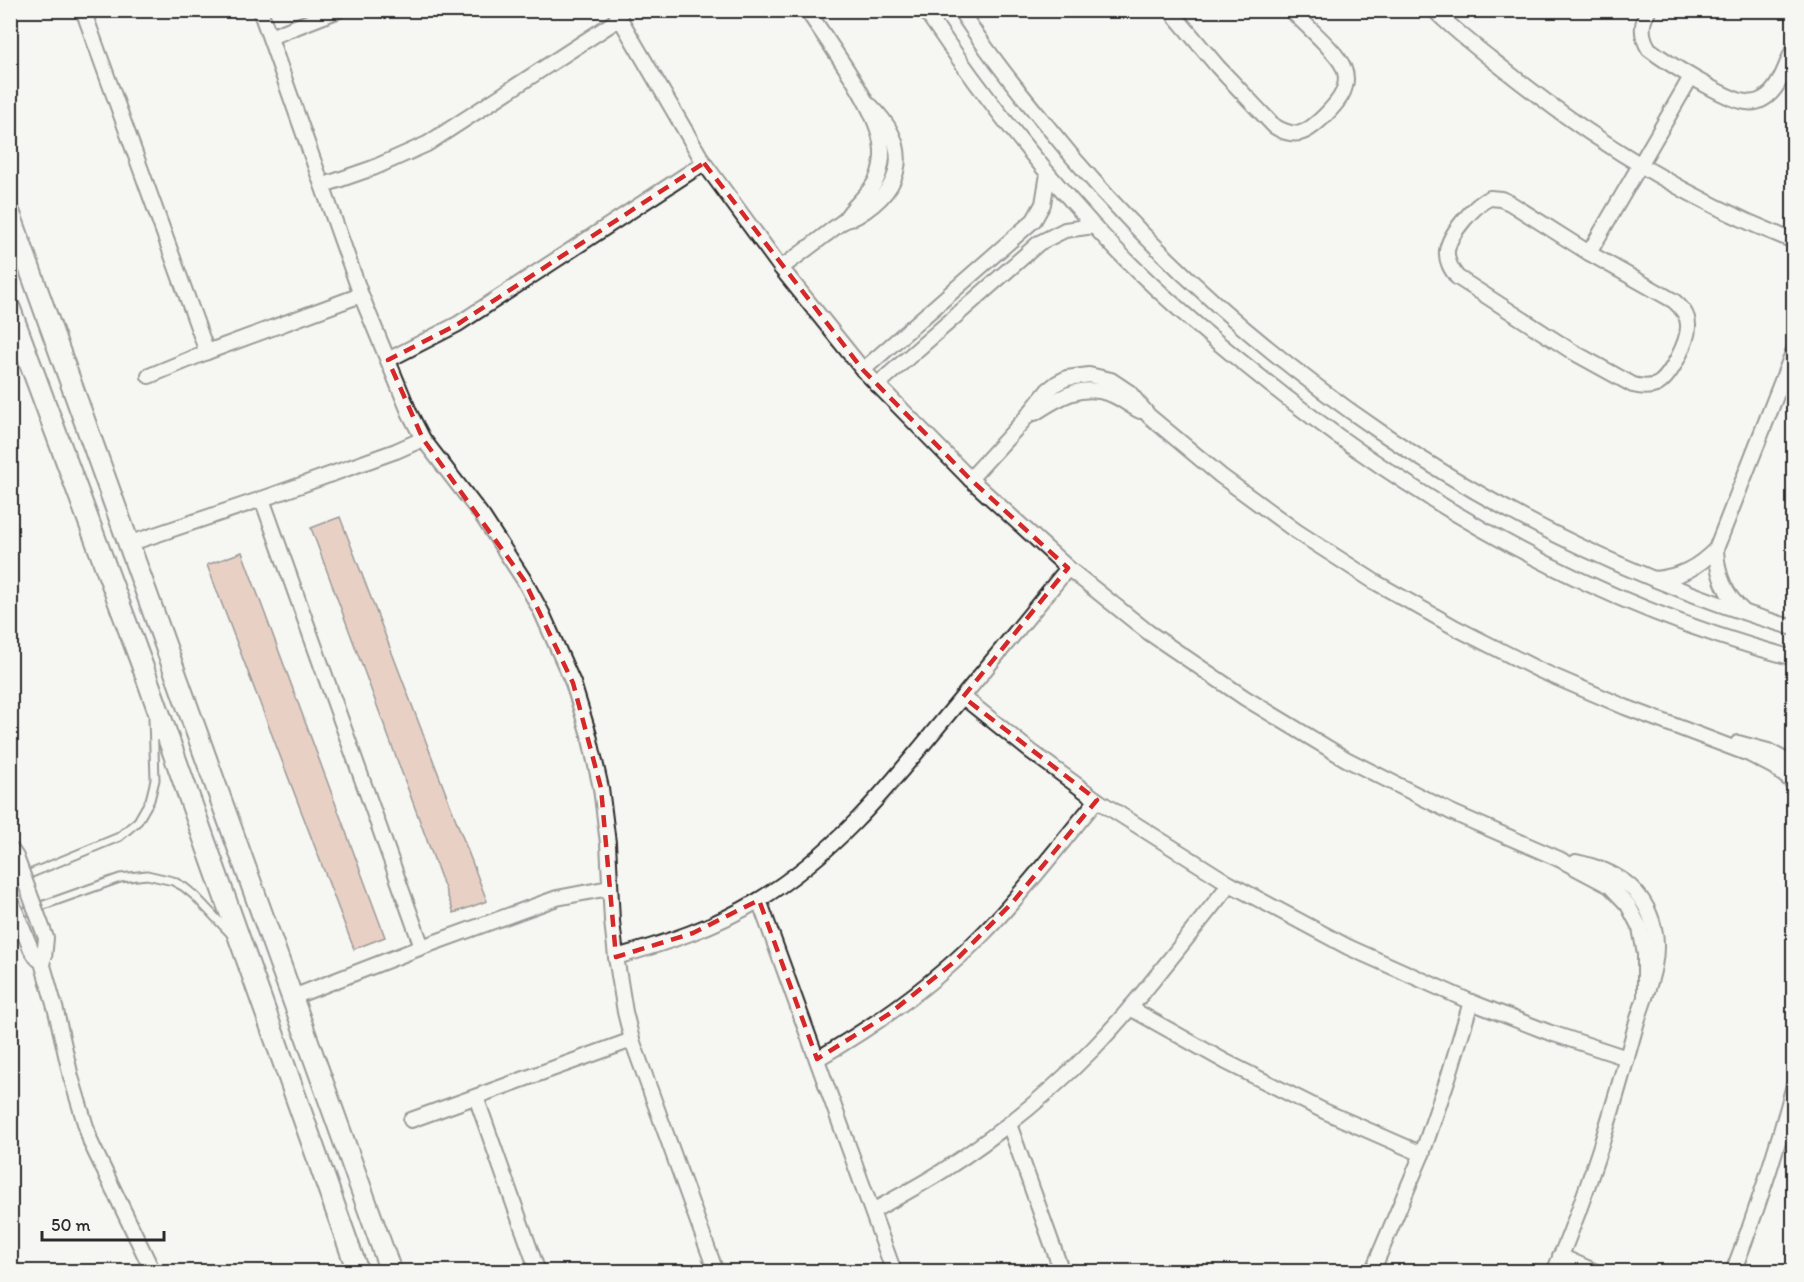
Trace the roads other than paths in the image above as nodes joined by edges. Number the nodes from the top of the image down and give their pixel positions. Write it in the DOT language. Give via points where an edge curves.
graph roads {
  1 [pos="83,10"];
  2 [pos="260,10"];
  3 [pos="339,10"];
  4 [pos="807,10"];
  5 [pos="925,10"];
  6 [pos="960,10"];
  7 [pos="1170,10"];
  8 [pos="1291,10"];
  9 [pos="1434,10"];
  10 [pos="1649,10"];
  11 [pos="617,15"];
  12 [pos="270,37"];
  13 [pos="1794,48"];
  14 [pos="1691,76"];
  15 [pos="704,163"];
  16 [pos="1640,165"];
  17 [pos="1048,174"];
  18 [pos="324,185"];
  19 [pos="10,214"];
  20 [pos="1094,226"];
  21 [pos="1794,241"];
  22 [pos="1589,253"];
  23 [pos="781,268"];
  24 [pos="967,279"];
  25 [pos="980,295"];
  26 [pos="361,296"];
  27 [pos="10,309"];
  28 [pos="1794,350"];
  29 [pos="207,352"];
  30 [pos="388,360"];
  31 [pos="863,370"];
  32 [pos="149,376"];
  33 [pos="877,385"];
  34 [pos="423,439"];
  35 [pos="970,479"];
  36 [pos="262,499"];
  37 [pos="128,544"];
  38 [pos="1716,549"];
  39 [pos="1068,568"];
  40 [pos="1652,579"];
  41 [pos="1748,615"];
  42 [pos="1794,628"];
  43 [pos="1794,658"];
  44 [pos="145,673"];
  45 [pos="152,694"];
  46 [pos="963,697"];
  47 [pos="195,725"];
  48 [pos="1712,739"];
  49 [pos="1794,765"];
  50 [pos="1794,783"];
  51 [pos="1097,800"];
  52 [pos="10,848"];
  53 [pos="10,882"];
  54 [pos="1230,884"];
  55 [pos="609,888"];
  56 [pos="10,898"];
  57 [pos="759,900"];
  58 [pos="10,917"];
  59 [pos="242,946"];
  60 [pos="422,947"];
  61 [pos="616,957"];
  62 [pos="41,959"];
  63 [pos="293,997"];
  64 [pos="1470,1002"];
  65 [pos="1130,1008"];
  66 [pos="632,1040"];
  67 [pos="1627,1058"];
  68 [pos="818,1059"];
  69 [pos="1794,1085"];
  70 [pos="476,1097"];
  71 [pos="411,1120"];
  72 [pos="1010,1124"];
  73 [pos="1422,1154"];
  74 [pos="873,1211"];
  75 [pos="1560,1256"];
  76 [pos="153,1272"];
  77 [pos="358,1272"];
  78 [pos="391,1272"];
  79 [pos="538,1272"];
  80 [pos="716,1272"];
  81 [pos="894,1272"];
  82 [pos="1062,1272"];
  83 [pos="1372,1272"];
  84 [pos="1554,1272"];
  85 [pos="1596,1272"];
  86 [pos="1733,1272"];
  1 -- 29 [label="street"];
  2 -- 12 [label="street"];
  3 -- 12 [label="street"];
  4 -- 23 [label="street" via="864,98 879,132 881,164 874,184 844,221"];
  5 -- 17 [label="street" via="974,82"];
  6 -- 40 [label="street" via="1012,83 1108,198 1251,333 1352,411 1454,479 1562,538"];
  7 -- 8 [label="street" via="1274,126 1292,134 1310,128 1337,101 1346,85 1346,76 1339,60"];
  9 -- 16 [label="street" via="1542,100"];
  10 -- 14 [label="street" via="1642,28 1645,42 1655,54"];
  11 -- 15 [label="street"];
  11 -- 18 [label="street" via="427,144"];
  12 -- 18 [label="street"];
  13 -- 14 [label="street" via="1776,87 1762,100 1736,100"];
  14 -- 16 [label="street"];
  15 -- 23 [label="street"];
  15 -- 30 [label="street" via="458,324"];
  16 -- 21 [label="street" via="1712,204"];
  16 -- 22 [label="street"];
  17 -- 20 [label="street"];
  17 -- 24 [label="street" via="1043,204 1034,220"];
  18 -- 26 [label="street"];
  19 -- 37 [label="street"];
  20 -- 25 [label="street" via="1065,230 1047,238"];
  20 -- 43 [label="street" via="1215,341 1399,480 1572,577 1708,632"];
  22 -- 22 [label="street" via="1510,203 1490,198 1473,209 1449,242 1447,251 1457,277 1514,316 1633,385 1654,386 1671,372 1685,341 1686,315 1674,302"];
  23 -- 31 [label="street"];
  24 -- 25 [label="street"];
  24 -- 31 [label="street"];
  25 -- 33 [label="street"];
  26 -- 29 [label="street"];
  26 -- 30 [label="street"];
  27 -- 44 [label="street"];
  28 -- 38 [label="street"];
  29 -- 32 [label="street"];
  30 -- 34 [label="street"];
  31 -- 33 [label="street"];
  33 -- 35 [label="street"];
  34 -- 36 [label="street"];
  34 -- 55 [label="street" via="525,580 573,683 596,767 608,843"];
  35 -- 39 [label="street"];
  35 -- 48 [label="street" via="1048,390 1067,378 1100,376 1120,385 1149,416 1221,476 1296,531 1405,599 1539,670"];
  36 -- 37 [label="street"];
  36 -- 60 [label="street"];
  37 -- 47 [label="street"];
  38 -- 40 [label="street" via="1688,572"];
  38 -- 41 [label="street" via="1718,572 1727,593"];
  39 -- 46 [label="street"];
  39 -- 67 [label="street" via="1149,632 1226,685 1346,759 1451,812 1559,859 1602,868 1626,882 1644,902 1657,940 1654,969"];
  40 -- 41 [label="street"];
  41 -- 42 [label="street"];
  44 -- 45 [label="street"];
  44 -- 47 [label="street" via="160,686 176,722"];
  45 -- 53 [label="lane" via="155,780 150,800 138,821 119,837"];
  45 -- 59 [label="street"];
  46 -- 51 [label="street"];
  46 -- 57 [label="street" via="876,802 840,838"];
  47 -- 63 [label="street"];
  48 -- 49 [label="street" via="1753,746"];
  48 -- 50 [label="street" via="1762,760"];
  51 -- 54 [label="street"];
  51 -- 68 [label="street" via="1012,903 954,962 889,1014"];
  52 -- 62 [label="street, bridge" via="46,938"];
  54 -- 64 [label="street" via="1348,947"];
  54 -- 65 [label="street"];
  55 -- 60 [label="street" via="557,898"];
  55 -- 61 [label="street"];
  56 -- 62 [label="street, bridge" via="31,949"];
  57 -- 61 [label="street" via="693,933"];
  57 -- 68 [label="street"];
  58 -- 59 [label="lane" via="120,878 147,875 173,881 195,896"];
  59 -- 77 [label="street"];
  60 -- 63 [label="street"];
  61 -- 66 [label="street"];
  62 -- 76 [label="street" via="91,1143"];
  63 -- 78 [label="street"];
  64 -- 67 [label="street"];
  64 -- 73 [label="street"];
  65 -- 72 [label="street" via="1052,1088"];
  65 -- 73 [label="street" via="1226,1062"];
  66 -- 70 [label="street"];
  66 -- 80 [label="street"];
  67 -- 75 [label="street" via="1608,1126"];
  68 -- 74 [label="street"];
  69 -- 86 [label="street" via="1751,1227"];
  70 -- 71 [label="street"];
  70 -- 79 [label="street"];
  72 -- 74 [label="street"];
  72 -- 82 [label="street"];
  73 -- 83 [label="street"];
  74 -- 81 [label="street"];
  75 -- 84 [label="street"];
  75 -- 85 [label="street"];
}
